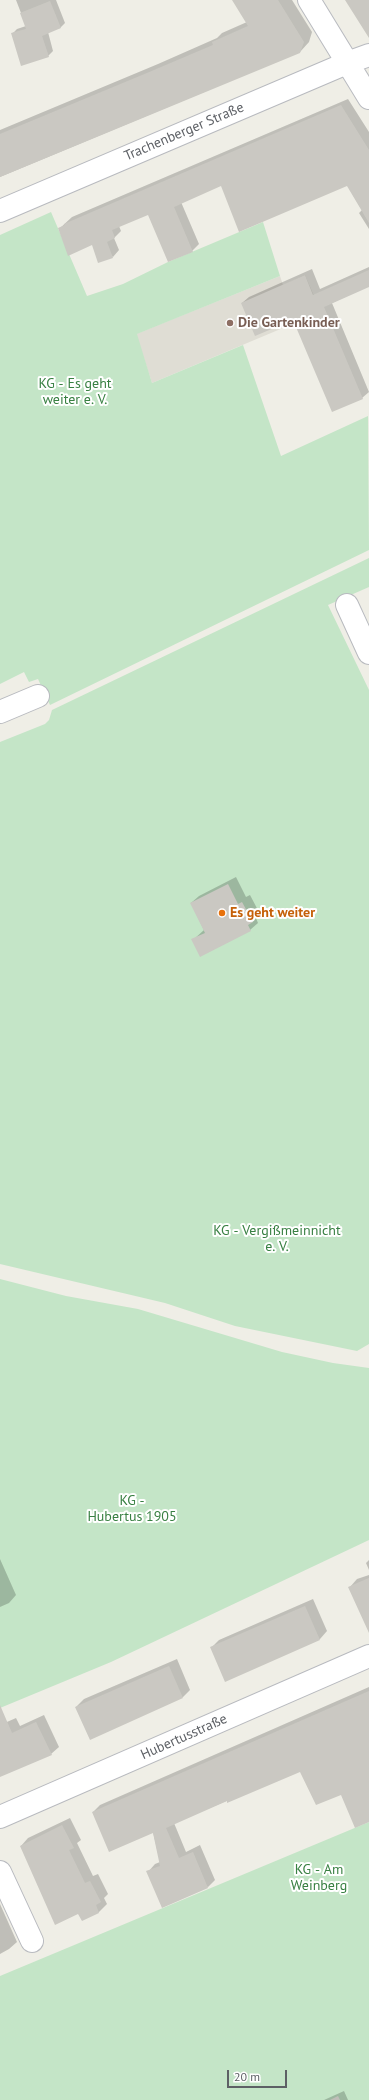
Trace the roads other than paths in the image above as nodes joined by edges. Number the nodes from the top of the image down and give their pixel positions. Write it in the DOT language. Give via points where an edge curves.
graph roads {
  1 [pos="309,0"];
  2 [pos="369,55"];
  3 [pos="347,63"];
  4 [pos="369,98"];
  5 [pos="0,211"];
  6 [pos="347,605"];
  7 [pos="369,653"];
  8 [pos="38,696"];
  9 [pos="0,712"];
  10 [pos="369,1656"];
  11 [pos="0,1817"];
  12 [pos="0,1872"];
  13 [pos="32,1941"];
  1 -- 3 [label="street"];
  2 -- 3 [label="street, Trachenberger Straße"];
  3 -- 4 [label="street"];
  3 -- 5 [label="street, Trachenberger Straße"];
  6 -- 7 [label="street"];
  8 -- 9 [label="street"];
  10 -- 11 [label="street, Hubertusstraße"];
  12 -- 13 [label="street"];
}
